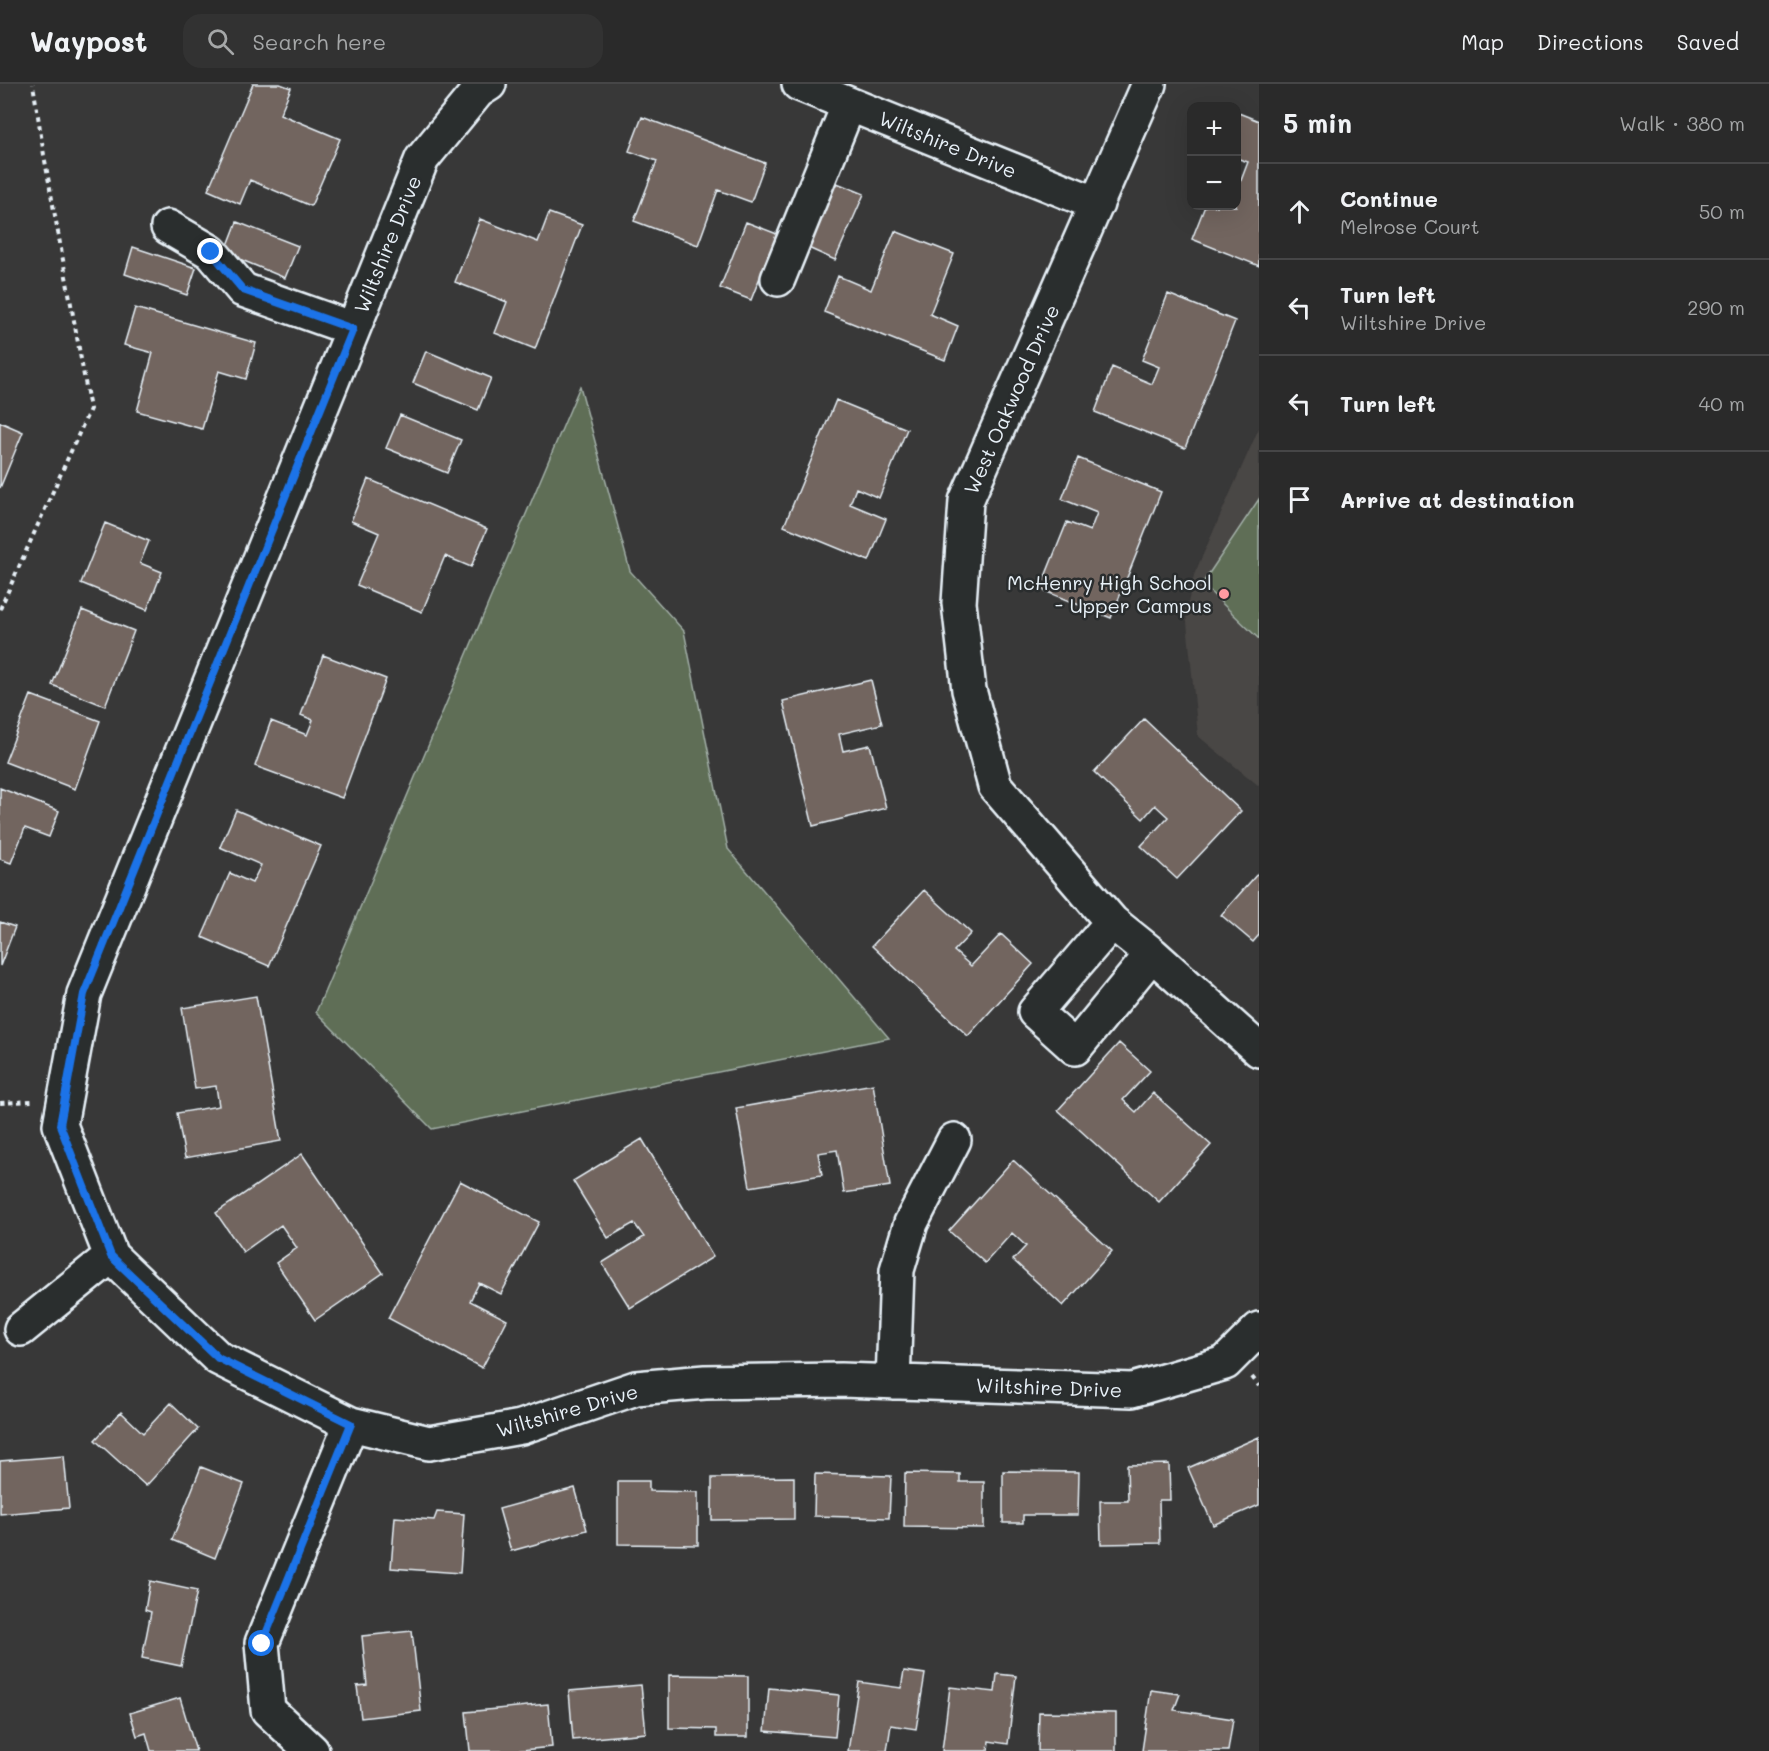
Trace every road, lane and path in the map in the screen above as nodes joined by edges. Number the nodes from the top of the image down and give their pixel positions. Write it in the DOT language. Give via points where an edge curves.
graph roads {
  1 [pos="33,84"];
  2 [pos="489,84"];
  3 [pos="799,84"];
  4 [pos="1149,84"];
  5 [pos="844,96"];
  6 [pos="1097,204"];
  7 [pos="168,227"];
  8 [pos="778,279"];
  9 [pos="353,329"];
  10 [pos="0,609"];
  11 [pos="1112,922"];
  12 [pos="1152,954"];
  13 [pos="1259,1050"];
  14 [pos="954,1140"];
  15 [pos="111,1256"];
  16 [pos="21,1329"];
  17 [pos="1259,1329"];
  18 [pos="893,1382"];
  19 [pos="351,1424"];
  20 [pos="312,1751"];
  1 -- 10 [label="path" via="90,409"];
  2 -- 9 [label="street, Wiltshire Drive" via="478,91 422,159"];
  3 -- 5 [label="street, Wiltshire Drive"];
  4 -- 6 [label="street, West Oakwood Drive"];
  5 -- 6 [label="street, Wiltshire Drive"];
  5 -- 8 [label="street"];
  6 -- 11 [label="street, West Oakwood Drive" via="966,501 958,603 969,690 995,786"];
  7 -- 9 [label="street" via="211,252 243,290"];
  9 -- 15 [label="street, Wiltshire Drive" via="84,994 60,1125"];
  11 -- 12 [label="street, West Oakwood Drive"];
  11 -- 12 [label="street" via="1035,1012 1075,1048"];
  12 -- 13 [label="street, West Oakwood Drive"];
  14 -- 18 [label="street" via="911,1223 897,1270"];
  15 -- 16 [label="street"];
  15 -- 19 [label="street, Wiltshire Drive" via="218,1358"];
  17 -- 18 [label="street, Wiltshire Drive" via="1225,1364 1132,1390"];
  18 -- 19 [label="street, Wiltshire Drive" via="716,1382 636,1388 521,1427 429,1443"];
  19 -- 20 [label="street" via="262,1644 268,1710"];
}
